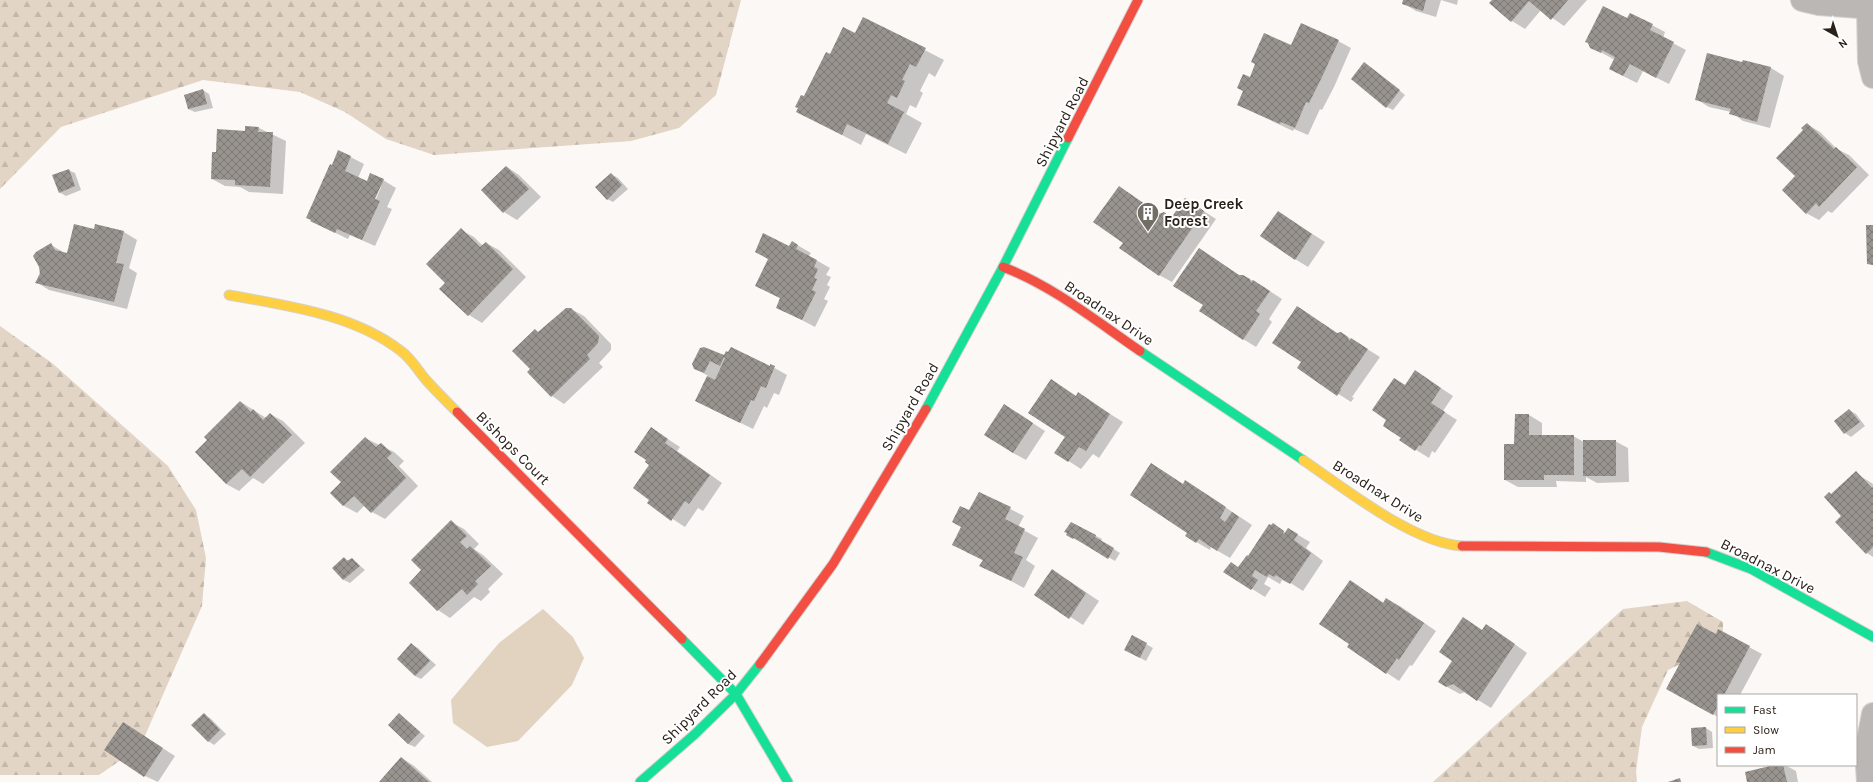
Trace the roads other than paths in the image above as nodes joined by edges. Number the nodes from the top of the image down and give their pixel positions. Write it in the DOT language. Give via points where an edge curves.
graph roads {
  1 [pos="1138,0"];
  2 [pos="1802,0"];
  3 [pos="1870,8"];
  4 [pos="1873,77"];
  5 [pos="1003,267"];
  6 [pos="228,295"];
  7 [pos="1873,638"];
  8 [pos="736,694"];
  9 [pos="1873,714"];
  10 [pos="640,782"];
  11 [pos="788,782"];
  12 [pos="1868,782"];
  1 -- 5 [label="street, Shipyard Road"];
  2 -- 3 [label="street"];
  3 -- 4 [label="street" via="1869,61"];
  5 -- 7 [label="street, Broadnax Drive" via="1054,293 1384,515 1427,537 1453,545 1488,547 1659,547 1709,552 1751,570"];
  5 -- 8 [label="street, Shipyard Road" via="922,418 833,564"];
  6 -- 8 [label="street, Bishops Court" via="334,317 370,331 402,352"];
  8 -- 10 [label="street, Shipyard Road"];
  8 -- 11 [label="street, Bishops Court"];
  9 -- 12 [label="street" via="1866,750"];
}
